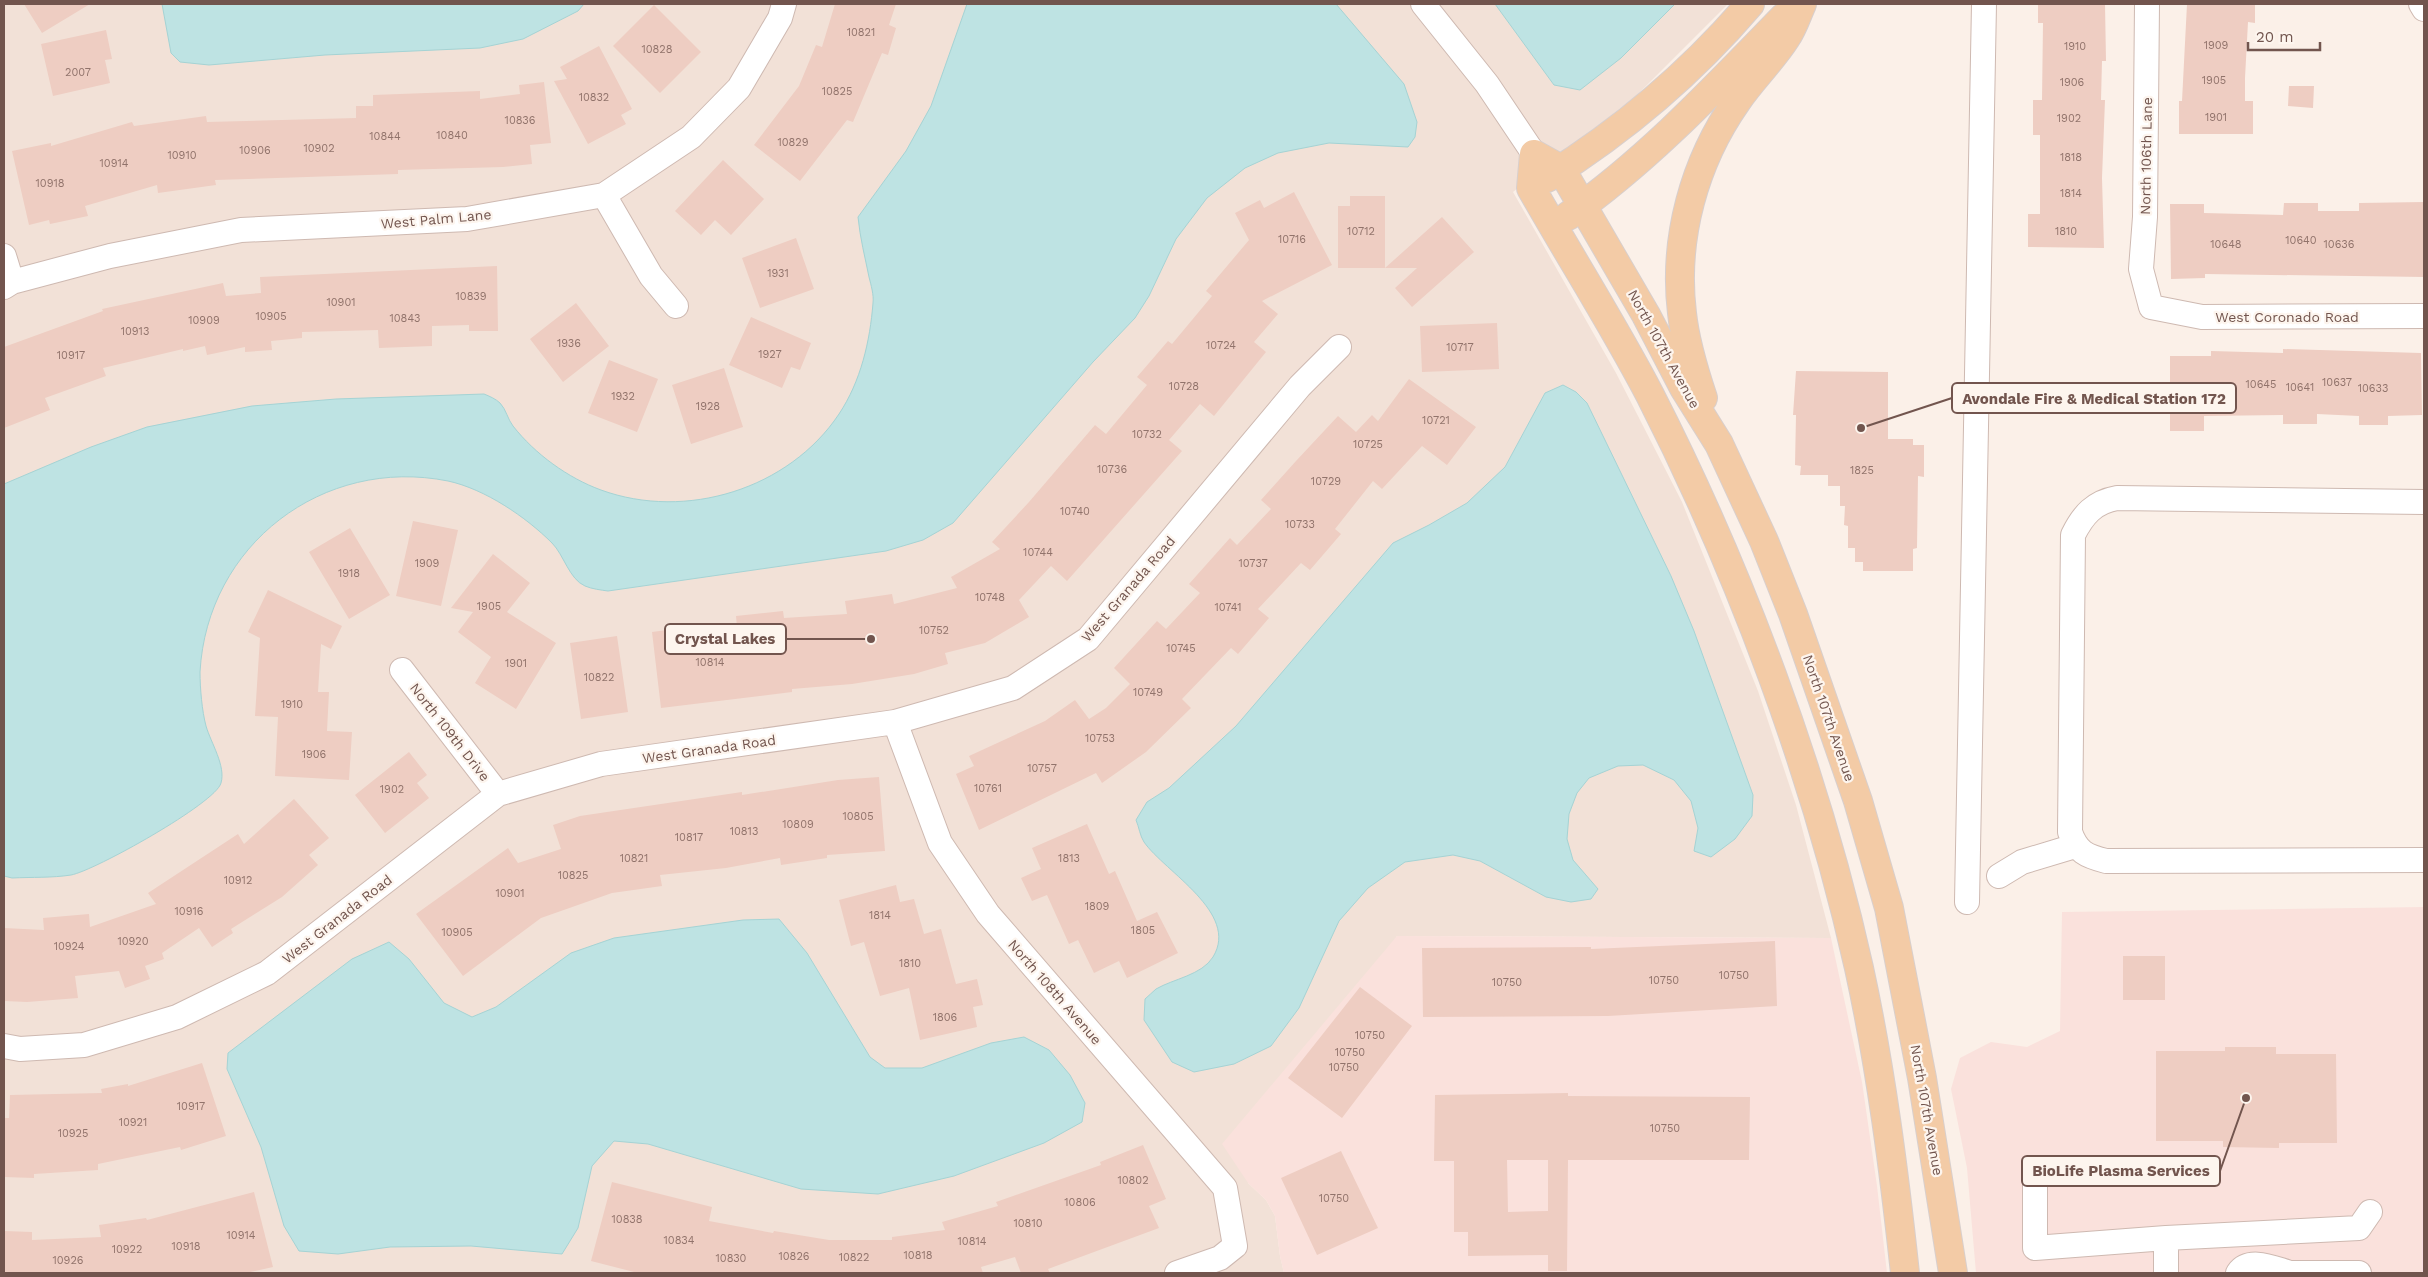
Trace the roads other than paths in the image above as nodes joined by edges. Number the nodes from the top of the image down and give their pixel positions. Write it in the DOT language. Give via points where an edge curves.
graph roads {
  1 [pos="784,4"];
  2 [pos="1423,4"];
  3 [pos="1750,4"];
  4 [pos="1797,4"];
  5 [pos="1802,4"];
  6 [pos="1984,4"];
  7 [pos="2147,4"];
  8 [pos="2421,4"];
  9 [pos="2424,9"];
  10 [pos="1534,154"];
  11 [pos="1572,187"];
  12 [pos="604,194"];
  13 [pos="1542,207"];
  14 [pos="4,256"];
  15 [pos="8,284"];
  16 [pos="676,306"];
  17 [pos="2151,307"];
  18 [pos="2424,316"];
  19 [pos="1339,347"];
  20 [pos="1720,444"];
  21 [pos="2424,502"];
  22 [pos="1766,546"];
  23 [pos="1727,562"];
  24 [pos="402,670"];
  25 [pos="895,722"];
  26 [pos="498,794"];
  27 [pos="2075,846"];
  28 [pos="2424,860"];
  29 [pos="2000,876"];
  30 [pos="1967,902"];
  31 [pos="4,1046"];
  32 [pos="2035,1174"];
  33 [pos="2370,1212"];
  34 [pos="2166,1238"];
  35 [pos="1177,1273"];
  36 [pos="1905,1273"];
  37 [pos="1953,1273"];
  38 [pos="2166,1273"];
  39 [pos="2238,1273"];
  40 [pos="2286,1273"];
  41 [pos="2359,1273"];
  1 -- 12 [label="street, West Palm Lane" via="780,18 739,88 691,137"];
  2 -- 10 [label="street" via="1487,84"];
  3 -- 11 [label="main road" via="1679,77 1600,144"];
  4 -- 11 [label="main road" via="1626,171"];
  5 -- 20 [label="main road" via="1787,37 1737,101 1718,132 1703,160 1690,200 1680,273 1682,314 1702,397"];
  6 -- 30 [label="street"];
  7 -- 17 [label="street, North 106th Lane" via="2146,217 2141,269"];
  8 -- 9 [label="street"];
  10 -- 11 [label="main road"];
  10 -- 13 [label="main road"];
  11 -- 13 [label="main road"];
  11 -- 13 [label="main road"];
  11 -- 20 [label="main road, North 107th Avenue" via="1684,388"];
  12 -- 15 [label="street, West Palm Lane" via="467,219 241,230 110,256"];
  12 -- 16 [label="street" via="651,276"];
  13 -- 23 [label="main road" via="1649,394"];
  14 -- 15 [label="street"];
  17 -- 18 [label="street, West Coronado Road" via="2202,317"];
  19 -- 25 [label="street, West Granada Road" via="1300,386 1088,638 1013,688"];
  20 -- 22 [label="main road, North 107th Avenue"];
  21 -- 27 [label="street" via="2117,498 2103,501 2089,510 2073,535 2070,832"];
  22 -- 23 [label="main road"];
  22 -- 37 [label="main road, North 107th Avenue" via="1855,792 1889,908 1923,1087"];
  23 -- 36 [label="main road" via="1806,776 1859,968 1882,1092"];
  24 -- 26 [label="street, North 109th Drive"];
  25 -- 26 [label="street, West Granada Road" via="602,764"];
  25 -- 35 [label="street, North 108th Avenue" via="940,843 988,914 1225,1188 1234,1246 1220,1258"];
  26 -- 31 [label="street, West Granada Road" via="267,973 177,1017 84,1045 20,1049"];
  27 -- 28 [label="street" via="2106,862"];
  27 -- 29 [label="street" via="2022,862"];
  32 -- 34 [label="street" via="2035,1248"];
  33 -- 34 [label="street" via="2359,1228"];
  34 -- 38 [label="street"];
  39 -- 40 [label="street" via="2254,1265 2265,1265"];
  40 -- 41 [label="street"];
}
